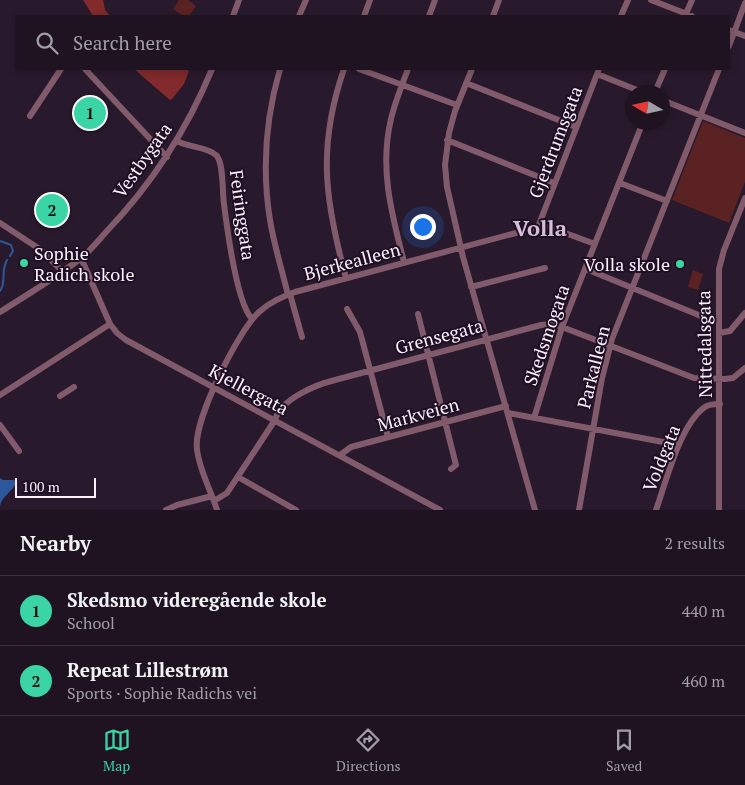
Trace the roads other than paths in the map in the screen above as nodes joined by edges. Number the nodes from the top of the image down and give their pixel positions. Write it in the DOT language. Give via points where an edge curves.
graph roads {
  1 [pos="239,0"];
  2 [pos="306,0"];
  3 [pos="370,0"];
  4 [pos="435,0"];
  5 [pos="499,0"];
  6 [pos="628,0"];
  7 [pos="652,0"];
  8 [pos="692,0"];
  9 [pos="745,3"];
  10 [pos="233,15"];
  11 [pos="299,15"];
  12 [pos="364,15"];
  13 [pos="429,15"];
  14 [pos="493,15"];
  15 [pos="620,15"];
  16 [pos="686,15"];
  17 [pos="688,15"];
  18 [pos="731,31"];
  19 [pos="745,36"];
  20 [pos="60,70"];
  21 [pos="86,70"];
  22 [pos="212,70"];
  23 [pos="280,70"];
  24 [pos="344,70"];
  25 [pos="362,70"];
  26 [pos="408,70"];
  27 [pos="472,70"];
  28 [pos="665,70"];
  29 [pos="720,70"];
  30 [pos="598,71"];
  31 [pos="466,82"];
  32 [pos="402,85"];
  33 [pos="627,85"];
  34 [pos="658,85"];
  35 [pos="670,103"];
  36 [pos="457,105"];
  37 [pos="30,116"];
  38 [pos="701,116"];
  39 [pos="576,127"];
  40 [pos="640,130"];
  41 [pos="745,133"];
  42 [pos="447,140"];
  43 [pos="176,141"];
  44 [pos="167,156"];
  45 [pos="554,183"];
  46 [pos="620,183"];
  47 [pos="745,198"];
  48 [pos="667,201"];
  49 [pos="0,223"];
  50 [pos="538,227"];
  51 [pos="595,244"];
  52 [pos="460,248"];
  53 [pos="81,258"];
  54 [pos="404,262"];
  55 [pos="545,268"];
  56 [pos="586,269"];
  57 [pos="62,271"];
  58 [pos="346,278"];
  59 [pos="472,287"];
  60 [pos="633,288"];
  61 [pos="289,294"];
  62 [pos="347,309"];
  63 [pos="0,312"];
  64 [pos="745,313"];
  65 [pos="418,314"];
  66 [pos="701,316"];
  67 [pos="252,319"];
  68 [pos="110,324"];
  69 [pos="562,327"];
  70 [pos="719,333"];
  71 [pos="302,337"];
  72 [pos="487,339"];
  73 [pos="610,346"];
  74 [pos="429,355"];
  75 [pos="745,368"];
  76 [pos="371,370"];
  77 [pos="717,380"];
  78 [pos="74,387"];
  79 [pos="213,387"];
  80 [pos="0,395"];
  81 [pos="60,396"];
  82 [pos="720,404"];
  83 [pos="507,410"];
  84 [pos="534,418"];
  85 [pos="275,420"];
  86 [pos="446,422"];
  87 [pos="0,425"];
  88 [pos="594,430"];
  89 [pos="388,437"];
  90 [pos="679,445"];
  91 [pos="19,451"];
  92 [pos="340,455"];
  93 [pos="451,469"];
  94 [pos="238,477"];
  95 [pos="720,494"];
  96 [pos="213,498"];
  97 [pos="166,510"];
  98 [pos="217,510"];
  99 [pos="296,510"];
  100 [pos="440,510"];
  101 [pos="535,510"];
  102 [pos="578,510"];
  103 [pos="656,510"];
  104 [pos="719,510"];
  105 [pos="724,510"];
  1 -- 10 [label="street"];
  2 -- 11 [label="street"];
  3 -- 12 [label="street"];
  4 -- 13 [label="street"];
  5 -- 14 [label="street"];
  6 -- 15 [label="street"];
  7 -- 16 [label="street"];
  8 -- 17 [label="street"];
  9 -- 18 [label="street"];
  18 -- 19 [label="street"];
  20 -- 37 [label="street"];
  21 -- 44 [label="street"];
  22 -- 43 [label="street, Vestbygata"];
  23 -- 61 [label="street" via="268,136 266,180 270,221"];
  24 -- 58 [label="street" via="330,120 326,170 331,218"];
  25 -- 32 [label="street"];
  26 -- 32 [label="street"];
  27 -- 31 [label="street"];
  28 -- 34 [label="street"];
  29 -- 38 [label="street, Parkalleen"];
  30 -- 33 [label="street"];
  30 -- 39 [label="street, Gjerdrumsgata"];
  31 -- 36 [label="street"];
  31 -- 39 [label="street"];
  32 -- 36 [label="street"];
  32 -- 54 [label="street" via="391,120 386,165 388,198"];
  35 -- 38 [label="street"];
  36 -- 42 [label="street"];
  38 -- 41 [label="street"];
  38 -- 48 [label="street, Parkalleen"];
  39 -- 45 [label="street, Gjerdrumsgata"];
  40 -- 46 [label="street, Skedsmogata"];
  42 -- 45 [label="street"];
  42 -- 52 [label="street" via="445,176"];
  43 -- 44 [label="street, Vestbygata"];
  43 -- 67 [label="street, Feiringgata" via="213,152 219,158 235,268 244,306"];
  44 -- 53 [label="street, Vestbygata" via="136,199"];
  45 -- 50 [label="street, Gjerdrumsgata"];
  46 -- 48 [label="street"];
  46 -- 51 [label="street, Skedsmogata"];
  47 -- 70 [label="street, Nittedalsgata" via="719,269"];
  48 -- 60 [label="street, Parkalleen"];
  49 -- 57 [label="street" via="41,250"];
  50 -- 51 [label="street, Bjerkealleen" via="549,227"];
  50 -- 52 [label="street, Bjerkealleen"];
  51 -- 56 [label="street, Skedsmogata"];
  52 -- 54 [label="street, Bjerkealleen"];
  52 -- 59 [label="street"];
  53 -- 57 [label="street, Vestbygata"];
  53 -- 68 [label="street, Kjellergata"];
  54 -- 58 [label="street, Bjerkealleen"];
  55 -- 59 [label="street"];
  56 -- 60 [label="street"];
  56 -- 69 [label="street, Skedsmogata"];
  57 -- 63 [label="street, Vestbygata"];
  58 -- 61 [label="street, Bjerkealleen"];
  59 -- 72 [label="street"];
  60 -- 66 [label="street"];
  60 -- 73 [label="street, Parkalleen"];
  61 -- 67 [label="street, Bjerkealleen" via="268,305"];
  61 -- 71 [label="street, Bjerkealleen"];
  62 -- 76 [label="street" via="360,332"];
  64 -- 70 [label="street" via="730,331"];
  65 -- 74 [label="street"];
  67 -- 79 [label="street, Bjerkealleen"];
  68 -- 79 [label="street, Kjellergata" via="134,345"];
  68 -- 80 [label="street"];
  69 -- 72 [label="street, Grensegata" via="541,325"];
  69 -- 73 [label="street, Grensegata"];
  69 -- 84 [label="street, Skedsmogata"];
  70 -- 77 [label="street, Nittedalsgata"];
  72 -- 74 [label="street, Grensegata"];
  72 -- 83 [label="street"];
  73 -- 77 [label="street, Grensegata" via="694,378"];
  73 -- 88 [label="street, Parkalleen"];
  74 -- 76 [label="street, Grensegata"];
  74 -- 86 [label="street"];
  75 -- 77 [label="street" via="733,378"];
  76 -- 85 [label="street, Grensegata" via="305,390 277,413"];
  76 -- 89 [label="street"];
  77 -- 82 [label="street, Nittedalsgata"];
  78 -- 81 [label="street"];
  79 -- 85 [label="street, Kjellergata"];
  79 -- 96 [label="street, Bjerkealleen" via="197,438 197,448"];
  82 -- 90 [label="street, Voldgata" via="710,404 701,410"];
  82 -- 95 [label="street, Nittedalsgata"];
  83 -- 84 [label="street, Markveien"];
  83 -- 86 [label="street, Markveien"];
  83 -- 101 [label="street"];
  84 -- 88 [label="street, Markveien"];
  85 -- 92 [label="street, Kjellergata"];
  85 -- 94 [label="street, Grensegata"];
  86 -- 89 [label="street, Markveien"];
  86 -- 93 [label="street" via="456,465"];
  87 -- 91 [label="street"];
  88 -- 90 [label="street, Markveien"];
  88 -- 102 [label="street, Parkalleen"];
  89 -- 92 [label="street, Markveien" via="351,447"];
  90 -- 103 [label="street, Voldgata"];
  92 -- 100 [label="street, Kjellergata"];
  94 -- 96 [label="street, Grensegata" via="227,493"];
  94 -- 99 [label="street"];
  95 -- 104 [label="street, Nittedalsgata"];
  95 -- 105 [label="street, Nittedalsgata"];
  96 -- 97 [label="street"];
  96 -- 98 [label="street, Bjerkealleen"];
}
